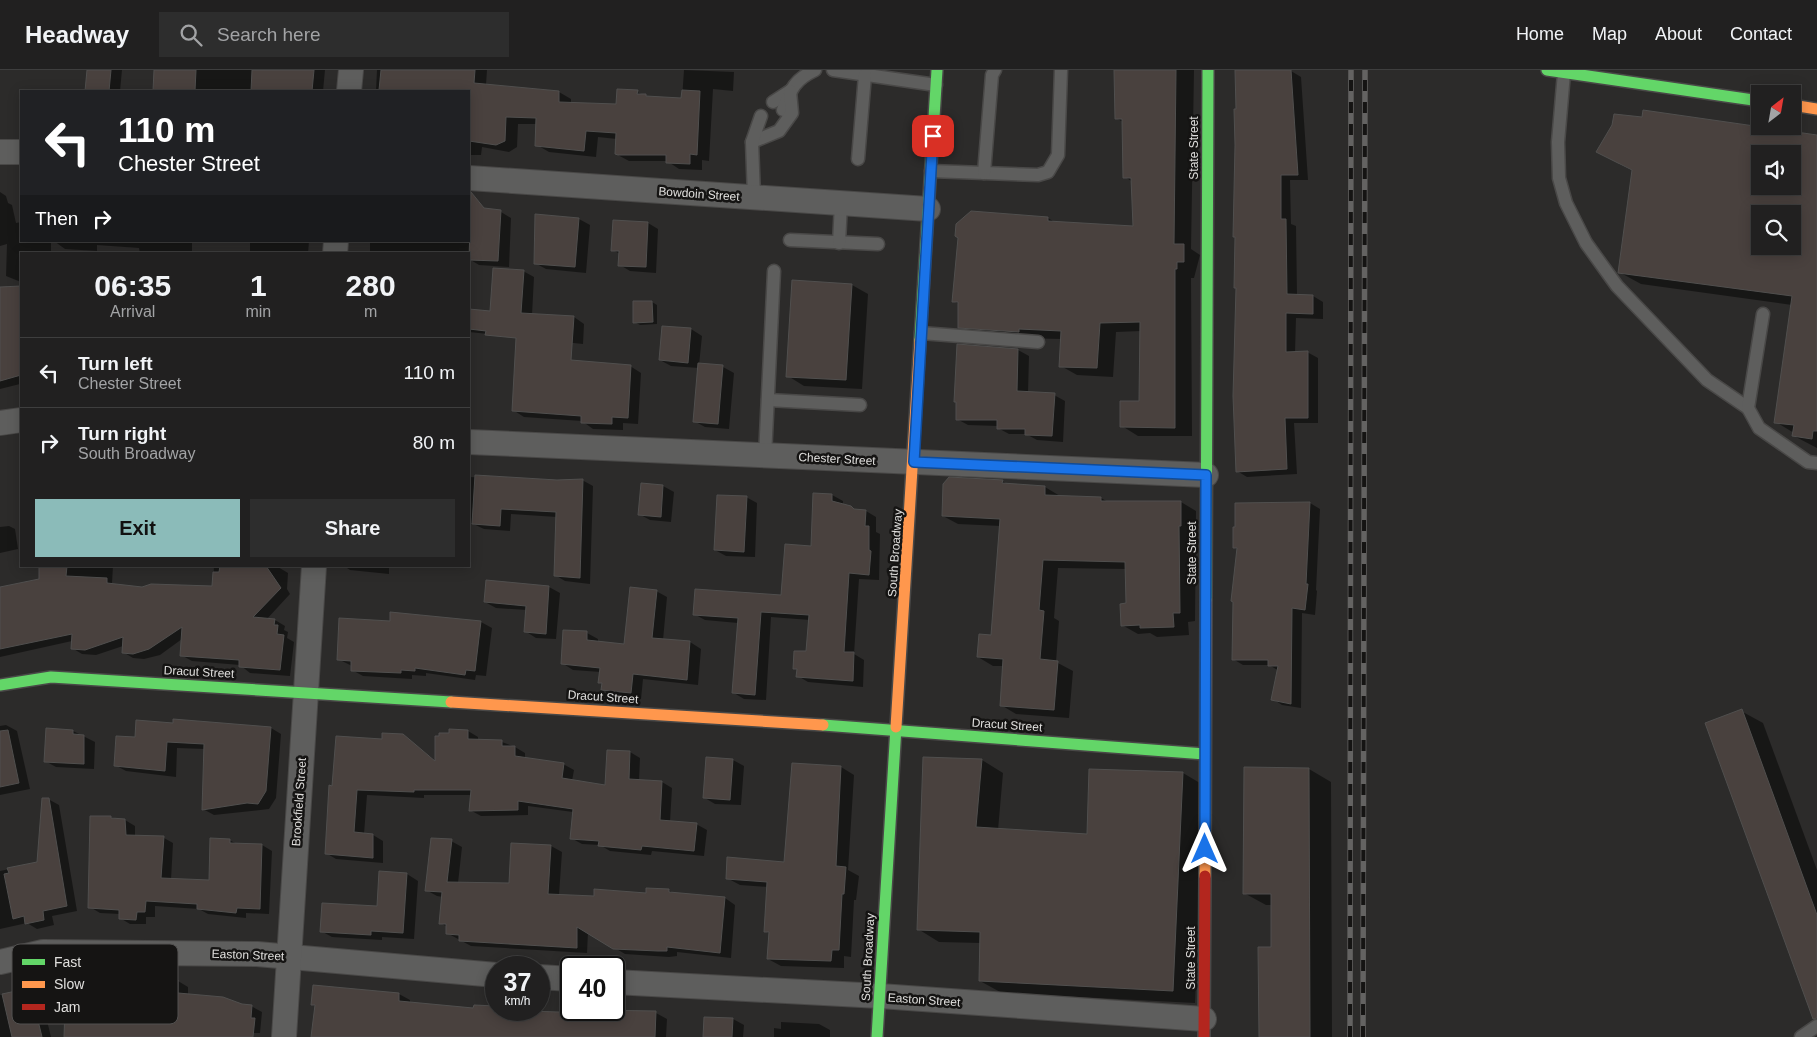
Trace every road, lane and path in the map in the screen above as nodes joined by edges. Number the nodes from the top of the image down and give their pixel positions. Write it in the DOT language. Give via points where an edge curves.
graph roads {
  1 [pos="351,70"];
  2 [pos="815,70"];
  3 [pos="833,70"];
  4 [pos="937,70"];
  5 [pos="995,70"];
  6 [pos="1061,70"];
  7 [pos="1208,70"];
  8 [pos="1547,70"];
  9 [pos="1564,72"];
  10 [pos="856,73"];
  11 [pos="1624,76"];
  12 [pos="936,85"];
  13 [pos="349,90"];
  14 [pos="790,91"];
  15 [pos="1751,99"];
  16 [pos="773,102"];
  17 [pos="1801,107"];
  18 [pos="1817,109"];
  19 [pos="783,110"];
  20 [pos="761,116"];
  21 [pos="772,125"];
  22 [pos="752,142"];
  23 [pos="0,152"];
  24 [pos="20,152"];
  25 [pos="858,159"];
  26 [pos="931,171"];
  27 [pos="984,173"];
  28 [pos="470,178"];
  29 [pos="754,197"];
  30 [pos="841,203"];
  31 [pos="928,209"];
  32 [pos="790,240"];
  33 [pos="839,243"];
  34 [pos="878,244"];
  35 [pos="774,271"];
  36 [pos="1763,314"];
  37 [pos="921,333"];
  38 [pos="1038,342"];
  39 [pos="768,400"];
  40 [pos="860,405"];
  41 [pos="1748,408"];
  42 [pos="20,420"];
  43 [pos="0,423"];
  44 [pos="470,442"];
  45 [pos="765,456"];
  46 [pos="914,462"];
  47 [pos="1817,463"];
  48 [pos="1206,475"];
  49 [pos="314,567"];
  50 [pos="0,686"];
  51 [pos="306,692"];
  52 [pos="896,730"];
  53 [pos="1205,754"];
  54 [pos="178,953"];
  55 [pos="289,956"];
  56 [pos="485,974"];
  57 [pos="625,983"];
  58 [pos="880,996"];
  59 [pos="1817,1026"];
  60 [pos="1204,1028"];
  61 [pos="284,1037"];
  62 [pos="877,1037"];
  63 [pos="1801,1037"];
  1 -- 13 [label="street"];
  2 -- 14 [label="lane" via="800,77"];
  3 -- 10 [label="lane"];
  4 -- 12 [label="street, South Broadway"];
  5 -- 27 [label="lane"];
  6 -- 27 [label="lane" via="1058,155 1054,165 1038,176"];
  7 -- 48 [label="street, State Street"];
  8 -- 9 [label="street"];
  9 -- 11 [label="street"];
  9 -- 41 [label="lane" via="1558,142 1559,178 1566,203 1586,243 1617,286 1707,380"];
  10 -- 12 [label="lane"];
  10 -- 25 [label="lane"];
  11 -- 15 [label="street"];
  12 -- 26 [label="street, South Broadway"];
  14 -- 16 [label="lane"];
  14 -- 19 [label="lane"];
  14 -- 22 [label="lane" via="792,113 779,131"];
  17 -- 18 [label="street"];
  20 -- 22 [label="lane"];
  21 -- 22 [label="lane"];
  22 -- 29 [label="lane"];
  23 -- 24 [label="street"];
  26 -- 27 [label="lane"];
  26 -- 31 [label="street, South Broadway"];
  28 -- 29 [label="street, Bowdoin Street"];
  29 -- 30 [label="street, Bowdoin Street"];
  30 -- 31 [label="street, Bowdoin Street"];
  30 -- 33 [label="lane"];
  31 -- 37 [label="street, South Broadway"];
  32 -- 33 [label="lane"];
  33 -- 34 [label="lane"];
  35 -- 39 [label="lane"];
  36 -- 41 [label="lane"];
  37 -- 38 [label="lane"];
  37 -- 46 [label="street, South Broadway"];
  39 -- 40 [label="lane"];
  39 -- 45 [label="lane"];
  41 -- 47 [label="lane" via="1760,428 1808,462"];
  42 -- 43 [label="street"];
  44 -- 45 [label="street, Chester Street"];
  45 -- 46 [label="street, Chester Street"];
  46 -- 48 [label="street, Chester Street"];
  46 -- 52 [label="street, South Broadway"];
  48 -- 53 [label="street, State Street"];
  49 -- 51 [label="street, Brookfield Street"];
  50 -- 51 [label="street, Dracut Street" via="52,677"];
  51 -- 52 [label="street, Dracut Street"];
  51 -- 55 [label="street, Brookfield Street"];
  52 -- 53 [label="street, Dracut Street"];
  52 -- 58 [label="street, South Broadway"];
  53 -- 60 [label="street, State Street"];
  54 -- 55 [label="street, Easton Street"];
  55 -- 56 [label="street, Easton Street"];
  55 -- 61 [label="street, Brookfield Street"];
  57 -- 58 [label="street, Easton Street"];
  58 -- 60 [label="street, Easton Street"];
  58 -- 62 [label="street, South Broadway"];
  59 -- 63 [label="lane"];
}
